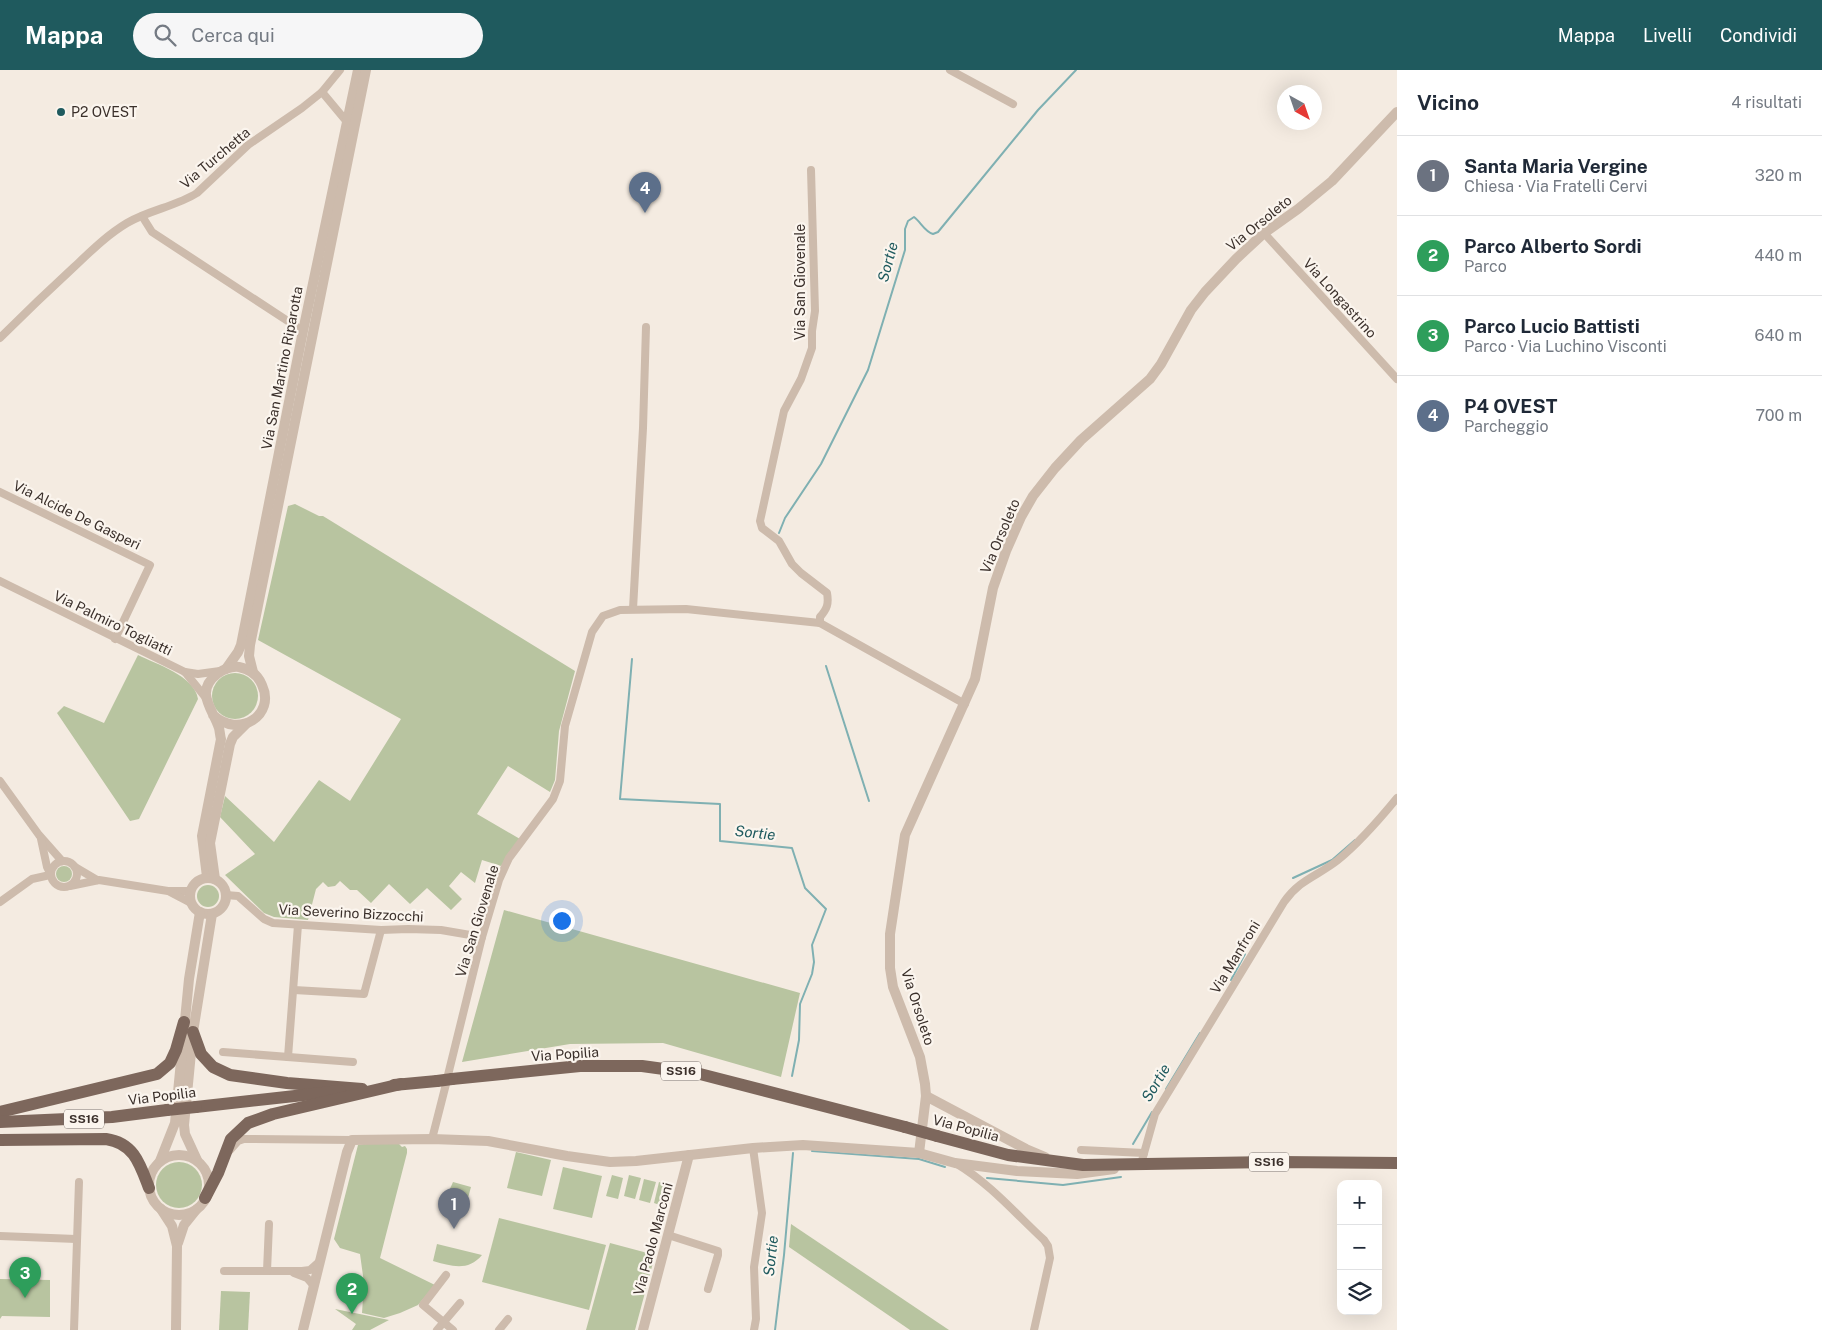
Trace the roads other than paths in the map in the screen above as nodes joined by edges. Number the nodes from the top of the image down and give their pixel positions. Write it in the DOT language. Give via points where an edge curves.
graph roads {
  1 [pos="340,70"];
  2 [pos="358,70"];
  3 [pos="366,70"];
  4 [pos="950,70"];
  5 [pos="322,92"];
  6 [pos="1013,104"];
  7 [pos="1397,112"];
  8 [pos="347,122"];
  9 [pos="811,170"];
  10 [pos="142,216"];
  11 [pos="1264,234"];
  12 [pos="646,327"];
  13 [pos="303,331"];
  14 [pos="0,338"];
  15 [pos="1397,379"];
  16 [pos="0,492"];
  17 [pos="0,581"];
  18 [pos="634,609"];
  19 [pos="820,623"];
  20 [pos="115,639"];
  21 [pos="224,670"];
  22 [pos="185,672"];
  23 [pos="253,672"];
  24 [pos="206,698"];
  25 [pos="965,704"];
  26 [pos="213,715"];
  27 [pos="246,724"];
  28 [pos="0,781"];
  29 [pos="1397,798"];
  30 [pos="40,835"];
  31 [pos="62,861"];
  32 [pos="75,867"];
  33 [pos="50,874"];
  34 [pos="211,878"];
  35 [pos="99,880"];
  36 [pos="70,886"];
  37 [pos="168,891"];
  38 [pos="190,891"];
  39 [pos="226,895"];
  40 [pos="0,902"];
  41 [pos="191,903"];
  42 [pos="200,912"];
  43 [pos="212,914"];
  44 [pos="298,925"];
  45 [pos="381,930"];
  46 [pos="482,937"];
  47 [pos="294,990"];
  48 [pos="188,1027"];
  49 [pos="223,1052"];
  50 [pos="288,1058"];
  51 [pos="353,1062"];
  52 [pos="446,1080"];
  53 [pos="401,1084"];
  54 [pos="362,1089"];
  55 [pos="926,1096"];
  56 [pos="0,1112"];
  57 [pos="0,1122"];
  58 [pos="432,1139"];
  59 [pos="0,1140"];
  60 [pos="352,1140"];
  61 [pos="753,1148"];
  62 [pos="1081,1150"];
  63 [pos="919,1152"];
  64 [pos="689,1155"];
  65 [pos="1143,1158"];
  66 [pos="196,1160"];
  67 [pos="223,1160"];
  68 [pos="160,1161"];
  69 [pos="1397,1162"];
  70 [pos="956,1163"];
  71 [pos="1063,1163"];
  72 [pos="1124,1164"];
  73 [pos="79,1182"];
  74 [pos="149,1188"];
  75 [pos="206,1198"];
  76 [pos="158,1206"];
  77 [pos="197,1208"];
  78 [pos="269,1224"];
  79 [pos="668,1235"];
  80 [pos="0,1236"];
  81 [pos="76,1239"];
  82 [pos="177,1246"];
  83 [pos="319,1262"];
  84 [pos="224,1271"];
  85 [pos="268,1271"];
  86 [pos="302,1271"];
  87 [pos="290,1272"];
  88 [pos="446,1275"];
  89 [pos="314,1282"];
  90 [pos="708,1289"];
  91 [pos="460,1303"];
  92 [pos="508,1320"];
  93 [pos="444,1322"];
  94 [pos="176,1329"];
  95 [pos="74,1330"];
  96 [pos="303,1330"];
  97 [pos="437,1330"];
  98 [pos="453,1330"];
  99 [pos="499,1330"];
  100 [pos="643,1330"];
  101 [pos="754,1330"];
  102 [pos="1034,1330"];
  1 -- 5 [label="street, Via Turchetta"];
  2 -- 8 [label="street, Via San Martino Riparotta"];
  3 -- 23 [label="street, Via San Martino Riparotta" via="250,645"];
  4 -- 6 [label="street"];
  5 -- 8 [label="street"];
  5 -- 10 [label="street, Via Turchetta" via="248,145 197,193"];
  7 -- 11 [label="street, Via Orsoleto" via="1332,181"];
  8 -- 13 [label="street, Via San Martino Riparotta"];
  9 -- 19 [label="street, Via San Giovenale" via="815,311 812,348 802,379 784,411 760,521 762,528 780,541 792,564 827,593 826,610 820,617"];
  10 -- 13 [label="street" via="152,232"];
  10 -- 14 [label="street, Via Turchetta" via="104,240"];
  11 -- 15 [label="street, Via Longastrino"];
  11 -- 25 [label="street, Via Orsoleto" via="1205,292 1150,379 1081,440 1033,496 1010,542 993,588 975,679"];
  12 -- 18 [label="street"];
  13 -- 21 [label="street, Via San Martino Riparotta" via="241,643"];
  16 -- 20 [label="street, Via Alcide De Gasperi" via="150,565"];
  17 -- 20 [label="street, Via Palmiro Togliatti"];
  18 -- 19 [label="street, Via San Giovenale" via="686,609"];
  18 -- 46 [label="street, Via San Giovenale" via="603,616 592,632 565,726 560,781 553,799 509,858"];
  19 -- 25 [label="street, Via San Giovenale"];
  20 -- 22 [label="street, Via Palmiro Togliatti"];
  21 -- 22 [label="street" via="198,674"];
  21 -- 23 [label="street" via="235,667"];
  21 -- 24 [label="street" via="210,682"];
  22 -- 24 [label="street, Via Palmiro Togliatti"];
  23 -- 27 [label="street" via="263,687 264,704 260,713"];
  24 -- 26 [label="street"];
  25 -- 55 [label="street, Via Orsoleto" via="906,836 890,934 890,968 894,987 920,1058"];
  26 -- 27 [label="street" via="228,725"];
  26 -- 34 [label="street" via="220,728 221,740 202,836"];
  27 -- 34 [label="street" via="233,736 230,744 210,842"];
  28 -- 30 [label="street"];
  29 -- 65 [label="street, Via Manfroni" via="1351,848 1300,883 1287,896 1155,1114"];
  30 -- 31 [label="street"];
  30 -- 33 [label="street"];
  31 -- 32 [label="street"];
  31 -- 33 [label="street" via="53,866"];
  32 -- 35 [label="street"];
  32 -- 36 [label="street" via="76,879"];
  33 -- 36 [label="street" via="59,887"];
  33 -- 40 [label="street" via="32,879"];
  34 -- 38 [label="street" via="196,882"];
  34 -- 39 [label="street" via="223,885"];
  35 -- 36 [label="street"];
  35 -- 37 [label="street"];
  37 -- 38 [label="street"];
  37 -- 41 [label="street"];
  38 -- 41 [label="street"];
  39 -- 43 [label="street" via="222,907"];
  39 -- 44 [label="street, Via Severino Bizzocchi" via="238,896 272,923"];
  41 -- 42 [label="street"];
  42 -- 43 [label="street"];
  42 -- 48 [label="street" via="189,979"];
  43 -- 48 [label="street"];
  44 -- 45 [label="street, Via Severino Bizzocchi"];
  44 -- 47 [label="street"];
  45 -- 46 [label="street, Via Severino Bizzocchi" via="441,930"];
  45 -- 47 [label="street" via="364,994"];
  46 -- 52 [label="street, Via San Giovenale"];
  47 -- 50 [label="street"];
  48 -- 54 [label="main road" via="207,1061 230,1075"];
  48 -- 56 [label="main road" via="170,1063 158,1074"];
  48 -- 66 [label="street" via="184,1125"];
  48 -- 68 [label="street" via="175,1123"];
  49 -- 50 [label="street"];
  50 -- 51 [label="street"];
  52 -- 53 [label="main road, Via Popilia / SS16"];
  52 -- 58 [label="street, Via San Giovenale"];
  52 -- 71 [label="main road, Via Popilia / SS16, bridge" via="580,1066 642,1066 700,1074 1008,1155"];
  53 -- 54 [label="main road, Via Popilia / SS16"];
  53 -- 67 [label="main road" via="256,1118 231,1138"];
  54 -- 57 [label="main road, Via Popilia / SS16, bridge" via="112,1118"];
  55 -- 63 [label="street, Via Orsoleto"];
  55 -- 71 [label="street" via="1026,1149"];
  58 -- 60 [label="street, Via Popilia"];
  58 -- 64 [label="street, Via Popilia" via="488,1141 610,1162"];
  59 -- 74 [label="main road" via="115,1140 129,1148"];
  60 -- 67 [label="street, Via Popilia" via="244,1139 233,1146"];
  60 -- 83 [label="street"];
  61 -- 63 [label="street, Via Popilia" via="803,1145"];
  61 -- 64 [label="street, Via Popilia"];
  61 -- 101 [label="street" via="762,1213 754,1267"];
  62 -- 65 [label="street, Via Popilia"];
  63 -- 70 [label="street, Via Popilia"];
  64 -- 79 [label="street, Via Paolo Marconi"];
  65 -- 69 [label="main road, Via Popilia / SS16"];
  65 -- 72 [label="main road, Via Popilia / SS16"];
  66 -- 68 [label="street" via="178,1155"];
  66 -- 75 [label="street" via="208,1178"];
  67 -- 75 [label="main road"];
  68 -- 74 [label="street" via="150,1178"];
  70 -- 72 [label="street, Via Popilia" via="1017,1172 1077,1174 1114,1169"];
  70 -- 102 [label="street" via="1048,1246 1050,1258"];
  71 -- 72 [label="main road, Via Popilia / SS16"];
  73 -- 81 [label="street"];
  74 -- 76 [label="street"];
  75 -- 77 [label="street"];
  76 -- 77 [label="street" via="178,1214"];
  76 -- 82 [label="street" via="172,1226"];
  77 -- 82 [label="street" via="184,1225"];
  78 -- 85 [label="street"];
  79 -- 90 [label="street" via="718,1251"];
  79 -- 100 [label="street, Via Paolo Marconi"];
  80 -- 81 [label="street"];
  81 -- 95 [label="street"];
  82 -- 94 [label="street"];
  83 -- 86 [label="street" via="310,1270"];
  83 -- 89 [label="street"];
  84 -- 85 [label="street"];
  85 -- 87 [label="street"];
  86 -- 87 [label="street"];
  86 -- 89 [label="street"];
  87 -- 89 [label="street"];
  88 -- 93 [label="street" via="422,1305"];
  89 -- 96 [label="street"];
  91 -- 93 [label="street"];
  92 -- 99 [label="street"];
  93 -- 97 [label="street"];
  93 -- 98 [label="street"];
}
